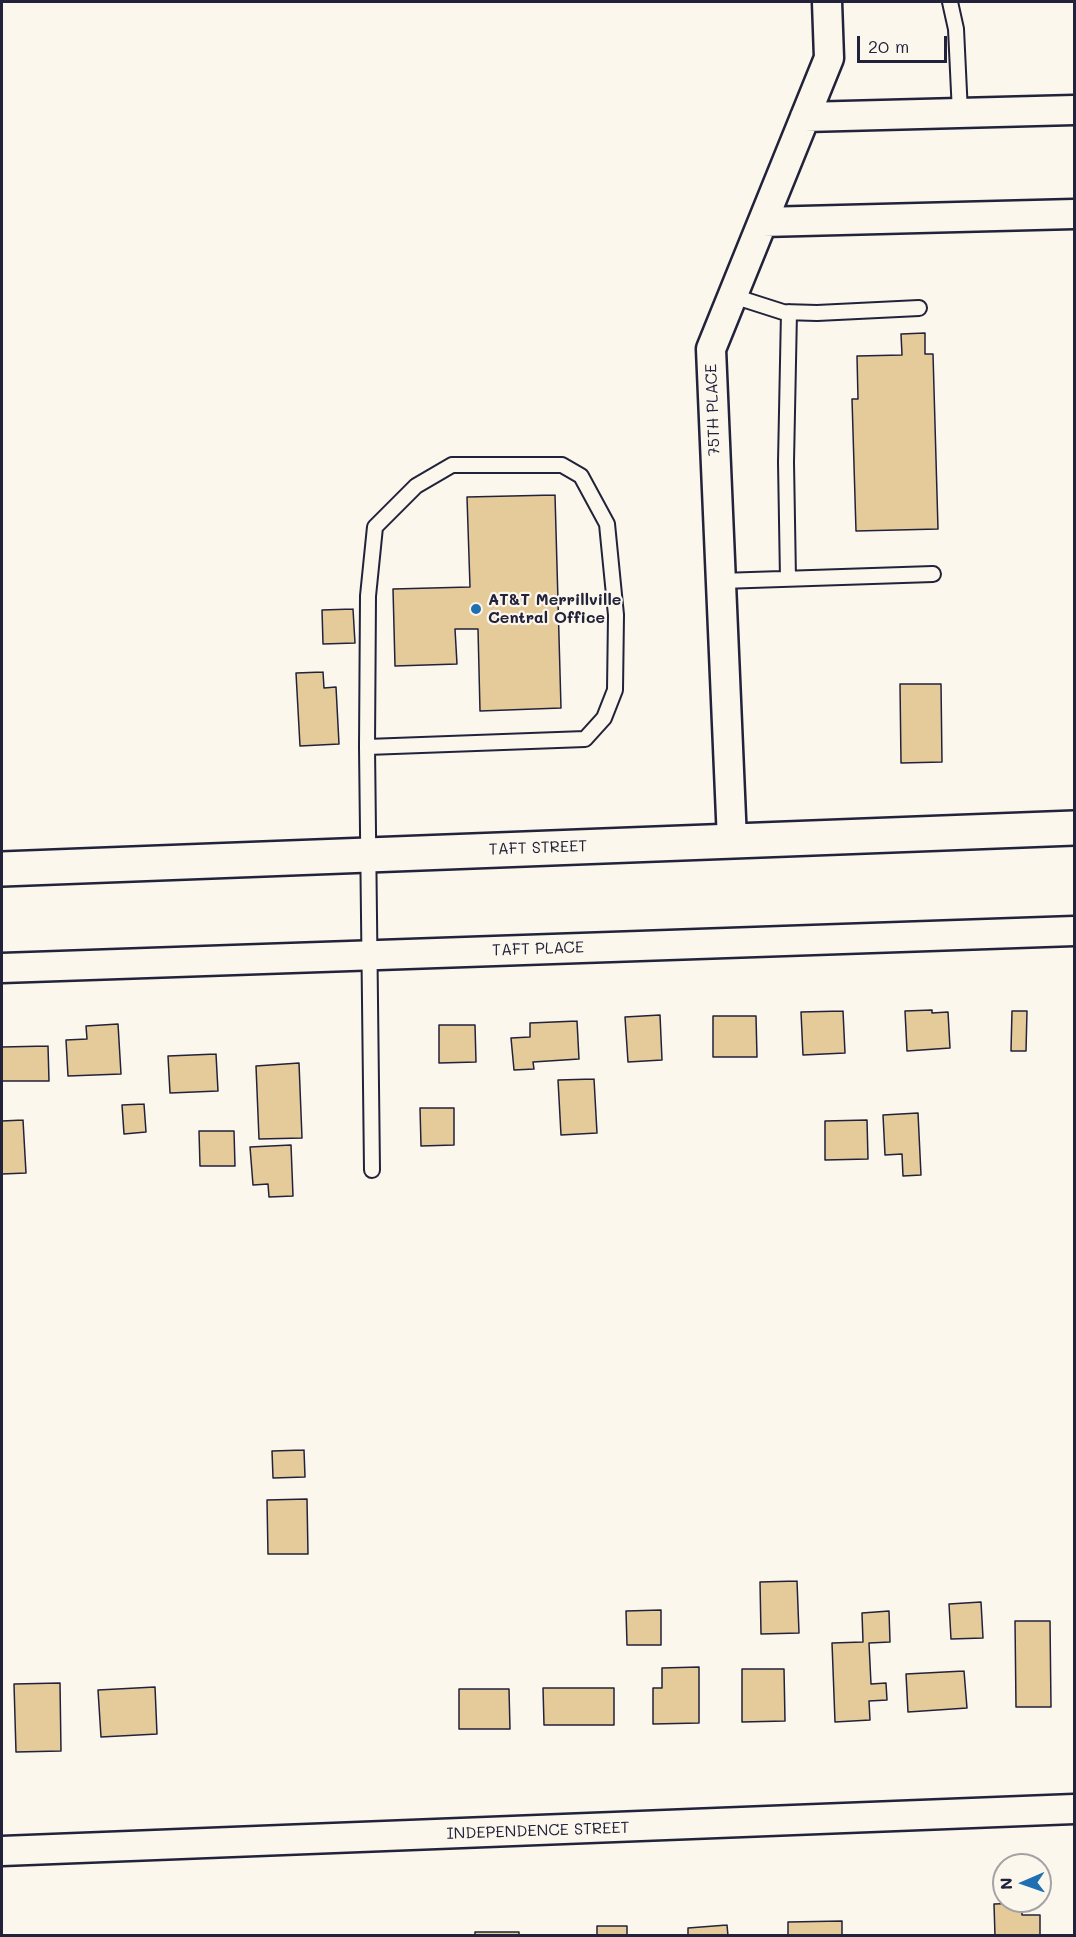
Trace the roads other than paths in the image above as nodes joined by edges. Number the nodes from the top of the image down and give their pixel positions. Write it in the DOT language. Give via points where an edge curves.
graph roads {
  1 [pos="827,2"];
  2 [pos="950,2"];
  3 [pos="1074,110"];
  4 [pos="960,113"];
  5 [pos="805,117"];
  6 [pos="1074,214"];
  7 [pos="763,222"];
  8 [pos="733,296"];
  9 [pos="919,308"];
  10 [pos="789,312"];
  11 [pos="933,574"];
  12 [pos="788,579"];
  13 [pos="721,581"];
  14 [pos="367,747"];
  15 [pos="1074,828"];
  16 [pos="732,841"];
  17 [pos="367,855"];
  18 [pos="2,869"];
  19 [pos="1074,931"];
  20 [pos="370,955"];
  21 [pos="2,968"];
  22 [pos="372,1170"];
  23 [pos="1074,1809"];
  24 [pos="2,1851"];
  1 -- 5 [label="street, 75TH PLACE" via="830,58"];
  2 -- 4 [label="lane" via="956,29"];
  3 -- 4 [label="street"];
  4 -- 5 [label="street"];
  5 -- 7 [label="street, 75TH PLACE"];
  6 -- 7 [label="street"];
  7 -- 8 [label="street, 75TH PLACE"];
  8 -- 10 [label="lane"];
  8 -- 13 [label="street, 75TH PLACE" via="711,349"];
  9 -- 10 [label="lane"];
  10 -- 12 [label="lane"];
  11 -- 12 [label="lane"];
  12 -- 13 [label="lane"];
  13 -- 16 [label="street, 75TH PLACE"];
  14 -- 14 [label="lane" via="585,739 604,718 615,690 614,592 607,524 581,476 562,465 452,465 416,486 375,527 368,596"];
  14 -- 17 [label="lane"];
  15 -- 16 [label="main road, TAFT STREET"];
  16 -- 17 [label="main road, TAFT STREET"];
  17 -- 18 [label="main road, TAFT STREET"];
  17 -- 20 [label="lane"];
  19 -- 20 [label="street, TAFT PLACE"];
  20 -- 21 [label="street, TAFT PLACE"];
  20 -- 22 [label="lane"];
  23 -- 24 [label="street, INDEPENDENCE STREET"];
}
